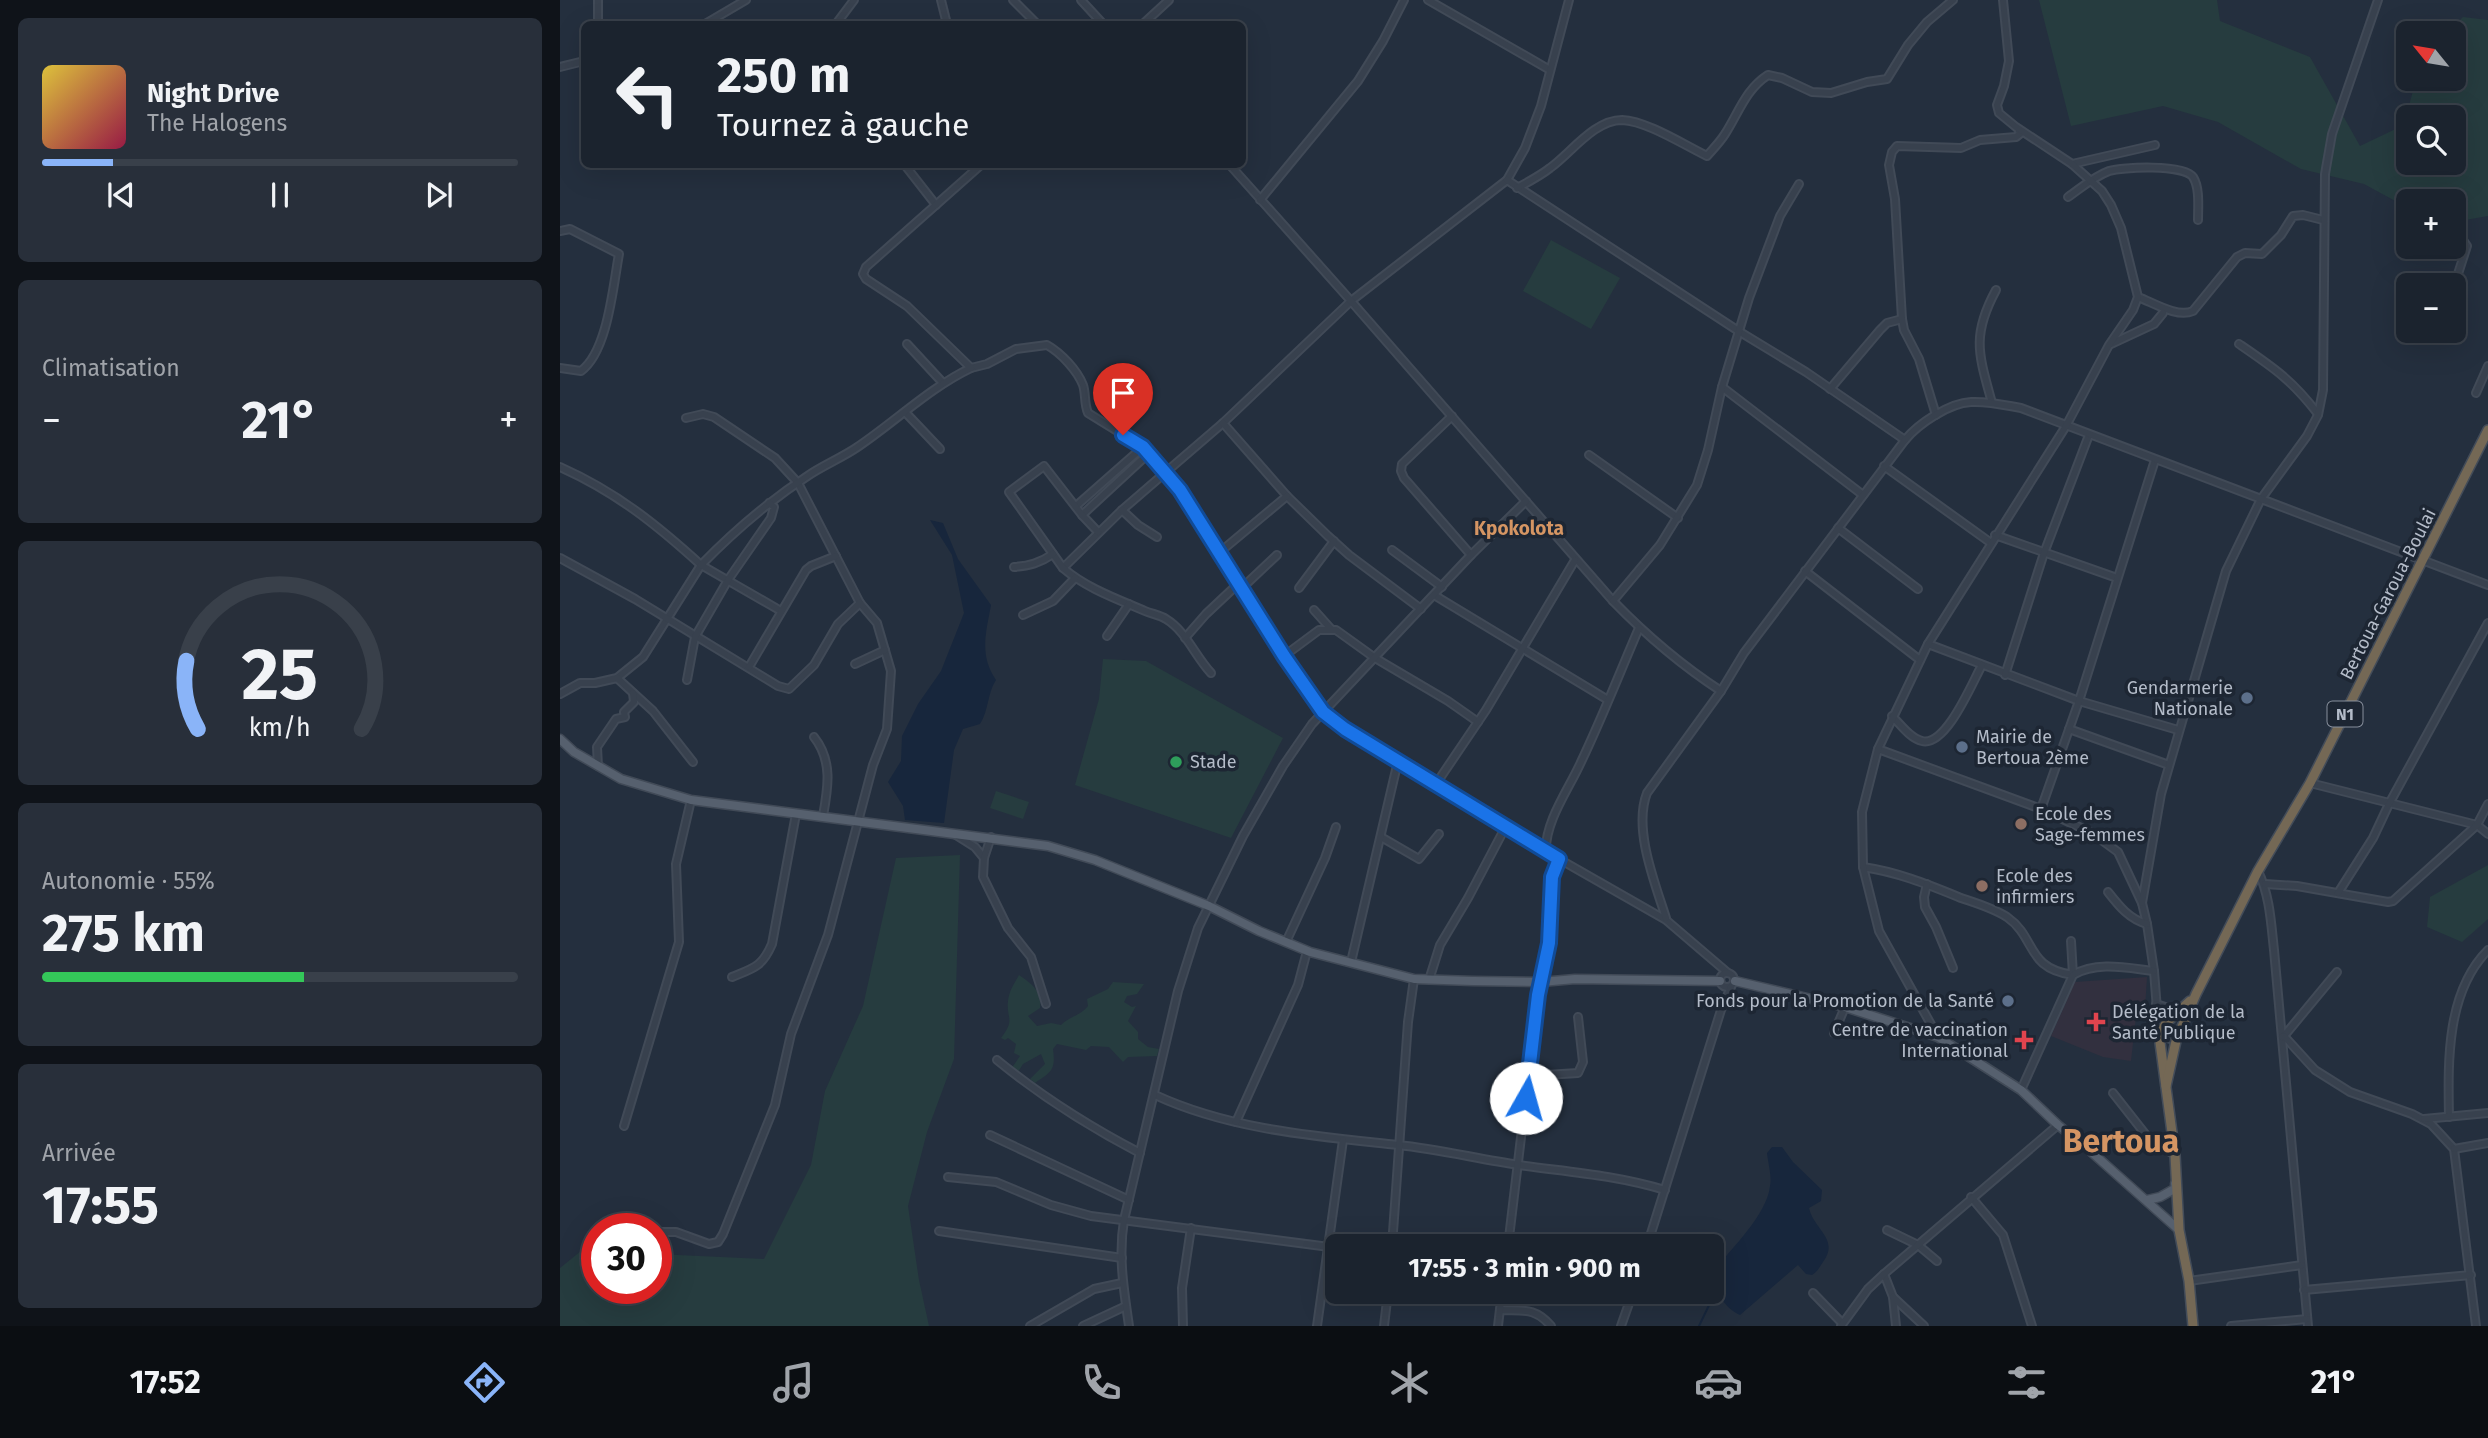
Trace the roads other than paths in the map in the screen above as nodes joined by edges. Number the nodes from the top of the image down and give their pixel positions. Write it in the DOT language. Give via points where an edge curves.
graph roads {
  1 [pos="598,0"];
  2 [pos="746,0"];
  3 [pos="854,0"];
  4 [pos="941,0"];
  5 [pos="1013,0"];
  6 [pos="1081,0"];
  7 [pos="1169,0"];
  8 [pos="1404,0"];
  9 [pos="1428,0"];
  10 [pos="1569,0"];
  11 [pos="1953,0"];
  12 [pos="2003,0"];
  13 [pos="2378,0"];
  14 [pos="598,21"];
  15 [pos="710,21"];
  16 [pos="838,21"];
  17 [pos="946,21"];
  18 [pos="1034,21"];
  19 [pos="1100,21"];
  20 [pos="1146,21"];
  21 [pos="581,62"];
  22 [pos="560,67"];
  23 [pos="1550,70"];
  24 [pos="2016,128"];
  25 [pos="2155,145"];
  26 [pos="2072,164"];
  27 [pos="907,168"];
  28 [pos="979,168"];
  29 [pos="1232,168"];
  30 [pos="1507,180"];
  31 [pos="2091,180"];
  32 [pos="1799,184"];
  33 [pos="1517,188"];
  34 [pos="2068,197"];
  35 [pos="1260,200"];
  36 [pos="936,205"];
  37 [pos="2198,219"];
  38 [pos="2323,220"];
  39 [pos="560,231"];
  40 [pos="1996,290"];
  41 [pos="2138,297"];
  42 [pos="1351,301"];
  43 [pos="2163,313"];
  44 [pos="1899,320"];
  45 [pos="1740,332"];
  46 [pos="907,344"];
  47 [pos="2239,344"];
  48 [pos="2109,345"];
  49 [pos="2488,366"];
  50 [pos="560,368"];
  51 [pos="971,368"];
  52 [pos="943,383"];
  53 [pos="1722,387"];
  54 [pos="1830,389"];
  55 [pos="2476,393"];
  56 [pos="1992,403"];
  57 [pos="905,412"];
  58 [pos="1936,415"];
  59 [pos="2318,415"];
  60 [pos="1452,416"];
  61 [pos="686,418"];
  62 [pos="1223,423"];
  63 [pos="2066,426"];
  64 [pos="2488,430"];
  65 [pos="2089,435"];
  66 [pos="1905,440"];
  67 [pos="1143,447"];
  68 [pos="940,449"];
  69 [pos="1149,453"];
  70 [pos="1588,455"];
  71 [pos="2155,460"];
  72 [pos="1884,466"];
  73 [pos="560,467"];
  74 [pos="1166,472"];
  75 [pos="798,483"];
  76 [pos="1863,495"];
  77 [pos="1287,496"];
  78 [pos="2261,499"];
  79 [pos="1526,501"];
  80 [pos="769,503"];
  81 [pos="1076,506"];
  82 [pos="1122,510"];
  83 [pos="1082,514"];
  84 [pos="1678,518"];
  85 [pos="1839,528"];
  86 [pos="1098,532"];
  87 [pos="1996,535"];
  88 [pos="1157,537"];
  89 [pos="1334,541"];
  90 [pos="1991,543"];
  91 [pos="1392,550"];
  92 [pos="1220,552"];
  93 [pos="2044,553"];
  94 [pos="1053,554"];
  95 [pos="1277,555"];
  96 [pos="1471,555"];
  97 [pos="836,556"];
  98 [pos="560,558"];
  99 [pos="2424,559"];
  100 [pos="1575,560"];
  101 [pos="701,565"];
  102 [pos="1014,566"];
  103 [pos="1063,568"];
  104 [pos="1805,571"];
  105 [pos="1075,578"];
  106 [pos="2117,578"];
  107 [pos="727,580"];
  108 [pos="1240,585"];
  109 [pos="2488,585"];
  110 [pos="1442,586"];
  111 [pos="1298,588"];
  112 [pos="1918,589"];
  113 [pos="1434,595"];
  114 [pos="1613,601"];
  115 [pos="860,603"];
  116 [pos="1129,604"];
  117 [pos="1421,609"];
  118 [pos="1314,610"];
  119 [pos="781,611"];
  120 [pos="1023,615"];
  121 [pos="666,620"];
  122 [pos="2488,623"];
  123 [pos="1639,628"];
  124 [pos="1331,629"];
  125 [pos="1107,636"];
  126 [pos="695,637"];
  127 [pos="1185,638"];
  128 [pos="1928,644"];
  129 [pos="1521,648"];
  130 [pos="885,650"];
  131 [pos="1284,656"];
  132 [pos="1375,658"];
  133 [pos="1920,660"];
  134 [pos="855,664"];
  135 [pos="1982,666"];
  136 [pos="750,667"];
  137 [pos="1211,673"];
  138 [pos="2005,675"];
  139 [pos="617,678"];
  140 [pos="687,680"];
  141 [pos="629,690"];
  142 [pos="1721,691"];
  143 [pos="560,694"];
  144 [pos="1608,700"];
  145 [pos="2079,701"];
  146 [pos="1323,712"];
  147 [pos="1892,716"];
  148 [pos="1478,722"];
  149 [pos="2069,729"];
  150 [pos="2178,730"];
  151 [pos="814,737"];
  152 [pos="560,739"];
  153 [pos="1878,749"];
  154 [pos="1398,761"];
  155 [pos="693,762"];
  156 [pos="2169,765"];
  157 [pos="599,768"];
  158 [pos="2309,783"];
  159 [pos="1436,784"];
  160 [pos="691,800"];
  161 [pos="2389,804"];
  162 [pos="2488,804"];
  163 [pos="2041,809"];
  164 [pos="796,814"];
  165 [pos="822,816"];
  166 [pos="859,822"];
  167 [pos="2477,825"];
  168 [pos="1506,826"];
  169 [pos="1336,827"];
  170 [pos="953,833"];
  171 [pos="1439,834"];
  172 [pos="2488,834"];
  173 [pos="990,837"];
  174 [pos="1381,837"];
  175 [pos="1546,851"];
  176 [pos="984,858"];
  177 [pos="1559,859"];
  178 [pos="1863,867"];
  179 [pos="2258,872"];
  180 [pos="1927,884"];
  181 [pos="2265,884"];
  182 [pos="2108,892"];
  183 [pos="2338,893"];
  184 [pos="2142,903"];
  185 [pos="1209,906"];
  186 [pos="1667,920"];
  187 [pos="2147,924"];
  188 [pos="2071,941"];
  189 [pos="1286,942"];
  190 [pos="2488,950"];
  191 [pos="1307,951"];
  192 [pos="1709,957"];
  193 [pos="1351,962"];
  194 [pos="1953,968"];
  195 [pos="2154,971"];
  196 [pos="2337,972"];
  197 [pos="1728,973"];
  198 [pos="2073,975"];
  199 [pos="732,977"];
  200 [pos="1414,979"];
  201 [pos="1429,980"];
  202 [pos="1720,981"];
  203 [pos="1541,982"];
  204 [pos="1732,984"];
  205 [pos="1045,1004"];
  206 [pos="2156,1004"];
  207 [pos="1845,1007"];
  208 [pos="1721,1010"];
  209 [pos="2181,1014"];
  210 [pos="1578,1017"];
  211 [pos="1834,1033"];
  212 [pos="2160,1035"];
  213 [pos="1938,1037"];
  214 [pos="2283,1037"];
  215 [pos="2176,1041"];
  216 [pos="997,1060"];
  217 [pos="1529,1076"];
  218 [pos="2166,1086"];
  219 [pos="2021,1090"];
  220 [pos="2113,1093"];
  221 [pos="1155,1095"];
  222 [pos="2488,1113"];
  223 [pos="2449,1117"];
  224 [pos="2422,1119"];
  225 [pos="1236,1122"];
  226 [pos="2058,1125"];
  227 [pos="624,1126"];
  228 [pos="990,1135"];
  229 [pos="1343,1140"];
  230 [pos="2488,1143"];
  231 [pos="1400,1145"];
  232 [pos="2454,1149"];
  233 [pos="1140,1153"];
  234 [pos="2175,1155"];
  235 [pos="1517,1165"];
  236 [pos="948,1177"];
  237 [pos="2175,1184"];
  238 [pos="1665,1190"];
  239 [pos="1971,1197"];
  240 [pos="1129,1200"];
  241 [pos="2147,1200"];
  242 [pos="1124,1220"];
  243 [pos="1191,1228"];
  244 [pos="1887,1230"];
  245 [pos="2179,1230"];
  246 [pos="939,1231"];
  247 [pos="672,1232"];
  248 [pos="1330,1234"];
  249 [pos="1393,1234"];
  250 [pos="1509,1234"];
  251 [pos="1651,1234"];
  252 [pos="1918,1245"];
  253 [pos="1325,1246"];
  254 [pos="1122,1258"];
  255 [pos="1937,1261"];
  256 [pos="2302,1265"];
  257 [pos="1325,1270"];
  258 [pos="1884,1273"];
  259 [pos="2471,1275"];
  260 [pos="2189,1280"];
  261 [pos="1122,1283"];
  262 [pos="2304,1290"];
  263 [pos="1813,1293"];
  264 [pos="1893,1297"];
  265 [pos="1387,1304"];
  266 [pos="1501,1304"];
  267 [pos="1629,1304"];
  268 [pos="1126,1306"];
  269 [pos="1500,1310"];
  270 [pos="2307,1322"];
  271 [pos="1842,1325"];
  272 [pos="1030,1326"];
  273 [pos="1083,1326"];
  274 [pos="1129,1326"];
  275 [pos="1182,1326"];
  276 [pos="1318,1326"];
  277 [pos="1384,1326"];
  278 [pos="1498,1326"];
  279 [pos="1551,1326"];
  280 [pos="1622,1326"];
  281 [pos="1896,1326"];
  282 [pos="1924,1326"];
  283 [pos="2032,1326"];
  284 [pos="2193,1326"];
  285 [pos="2231,1326"];
  286 [pos="2476,1326"];
  1 -- 14 [label="street"];
  2 -- 15 [label="street"];
  3 -- 16 [label="street"];
  4 -- 17 [label="street"];
  5 -- 18 [label="street"];
  6 -- 19 [label="street"];
  7 -- 20 [label="street"];
  8 -- 35 [label="street" via="1358,81"];
  9 -- 23 [label="street"];
  10 -- 23 [label="street"];
  11 -- 33 [label="street" via="1927,22 1887,79 1831,93 1812,92 1768,75 1757,82 1707,156 1647,127 1615,121 1599,127 1552,167"];
  12 -- 24 [label="street" via="2009,61 1997,106 1998,113"];
  13 -- 38 [label="street" via="2332,134"];
  21 -- 22 [label="street"];
  23 -- 30 [label="street" via="1525,148"];
  24 -- 26 [label="street"];
  24 -- 44 [label="street" via="2021,133 2015,137 1980,140 1961,148 1897,146 1892,152 1889,165 1895,199"];
  25 -- 26 [label="street"];
  26 -- 31 [label="street"];
  27 -- 36 [label="street"];
  28 -- 36 [label="street"];
  29 -- 35 [label="street"];
  30 -- 33 [label="street"];
  30 -- 42 [label="street"];
  31 -- 34 [label="street"];
  31 -- 37 [label="street" via="2115,170 2181,170 2193,177"];
  31 -- 41 [label="street" via="2111,205 2121,228"];
  32 -- 45 [label="street" via="1780,216"];
  33 -- 45 [label="street"];
  35 -- 42 [label="street"];
  36 -- 51 [label="street" via="863,274 907,306"];
  38 -- 41 [label="street" via="2293,216 2262,254 2237,257 2186,314"];
  38 -- 59 [label="street" via="2323,390"];
  39 -- 50 [label="street" via="570,229 619,254 608,323 588,365 580,371"];
  40 -- 56 [label="street" via="1980,327"];
  41 -- 48 [label="street"];
  42 -- 60 [label="street"];
  42 -- 62 [label="street"];
  43 -- 48 [label="street" via="2154,324"];
  44 -- 54 [label="street" via="1880,330"];
  44 -- 58 [label="street" via="1919,359"];
  45 -- 53 [label="street"];
  45 -- 54 [label="street"];
  46 -- 52 [label="street"];
  47 -- 59 [label="street" via="2299,388"];
  48 -- 63 [label="street"];
  49 -- 55 [label="street"];
  51 -- 52 [label="street"];
  51 -- 67 [label="street" via="1016,349 1047,345 1076,372 1084,387 1088,414"];
  52 -- 57 [label="street"];
  53 -- 76 [label="street"];
  53 -- 84 [label="street" via="1697,485"];
  54 -- 66 [label="street"];
  56 -- 58 [label="street" via="1967,402"];
  56 -- 63 [label="street" via="2021,408"];
  57 -- 68 [label="street"];
  57 -- 75 [label="street"];
  58 -- 66 [label="street"];
  59 -- 78 [label="street"];
  60 -- 79 [label="street"];
  60 -- 96 [label="street" via="1402,464 1401,471"];
  61 -- 75 [label="street" via="714,416 775,458"];
  62 -- 74 [label="street"];
  62 -- 77 [label="street"];
  63 -- 65 [label="street"];
  63 -- 87 [label="street"];
  64 -- 99 [label="highway, Bertoua-Garoua-Boulai / N1"];
  65 -- 71 [label="street"];
  65 -- 93 [label="street"];
  66 -- 72 [label="street"];
  67 -- 69 [label="street"];
  67 -- 81 [label="street"];
  69 -- 74 [label="street"];
  69 -- 83 [label="street"];
  70 -- 84 [label="street"];
  71 -- 78 [label="street"];
  71 -- 106 [label="street"];
  72 -- 76 [label="street"];
  72 -- 90 [label="street"];
  73 -- 101 [label="street" via="635,507"];
  74 -- 82 [label="street"];
  74 -- 92 [label="street"];
  75 -- 80 [label="street"];
  75 -- 97 [label="street"];
  76 -- 85 [label="street"];
  77 -- 89 [label="street"];
  77 -- 92 [label="street"];
  78 -- 99 [label="street"];
  78 -- 150 [label="street" via="2226,571"];
  79 -- 96 [label="street"];
  79 -- 100 [label="street"];
  80 -- 101 [label="street" via="734,530"];
  80 -- 107 [label="street" via="774,507 771,518"];
  81 -- 83 [label="street"];
  81 -- 94 [label="street" via="1044,466 1009,492"];
  82 -- 86 [label="street"];
  82 -- 88 [label="street"];
  83 -- 86 [label="street"];
  84 -- 114 [label="street"];
  85 -- 104 [label="street"];
  85 -- 112 [label="street"];
  86 -- 103 [label="street"];
  87 -- 90 [label="street"];
  87 -- 93 [label="street"];
  89 -- 111 [label="street"];
  89 -- 117 [label="street"];
  90 -- 128 [label="street"];
  91 -- 110 [label="street"];
  92 -- 108 [label="street"];
  93 -- 106 [label="street"];
  93 -- 138 [label="street"];
  94 -- 102 [label="street" via="1028,566"];
  94 -- 103 [label="street"];
  95 -- 108 [label="street"];
  96 -- 110 [label="street"];
  97 -- 115 [label="street"];
  97 -- 119 [label="street" via="806,570"];
  98 -- 121 [label="street"];
  99 -- 109 [label="street"];
  99 -- 158 [label="highway, Bertoua-Garoua-Boulai / N1"];
  100 -- 114 [label="street"];
  100 -- 129 [label="street"];
  101 -- 107 [label="street"];
  101 -- 121 [label="street"];
  103 -- 105 [label="street"];
  104 -- 133 [label="street"];
  104 -- 142 [label="street"];
  105 -- 116 [label="street"];
  105 -- 120 [label="street" via="1063,594"];
  106 -- 145 [label="street"];
  107 -- 119 [label="street"];
  107 -- 126 [label="street"];
  108 -- 127 [label="street"];
  108 -- 131 [label="street"];
  110 -- 113 [label="street"];
  113 -- 117 [label="street"];
  113 -- 129 [label="street"];
  114 -- 123 [label="street"];
  115 -- 130 [label="street" via="877,623"];
  115 -- 136 [label="street" via="838,624 814,665 789,688"];
  116 -- 125 [label="street"];
  116 -- 127 [label="street" via="1165,618"];
  117 -- 132 [label="street"];
  118 -- 124 [label="street"];
  119 -- 136 [label="street"];
  121 -- 126 [label="street"];
  121 -- 139 [label="street" via="643,657"];
  122 -- 161 [label="street"];
  123 -- 142 [label="street"];
  123 -- 144 [label="street"];
  124 -- 131 [label="street" via="1319,630"];
  124 -- 132 [label="street"];
  126 -- 136 [label="street"];
  126 -- 140 [label="street"];
  127 -- 137 [label="street"];
  128 -- 133 [label="street"];
  128 -- 135 [label="street"];
  129 -- 144 [label="street"];
  129 -- 148 [label="street"];
  130 -- 134 [label="street"];
  130 -- 166 [label="street" via="891,671 887,729"];
  131 -- 146 [label="street"];
  132 -- 146 [label="street"];
  132 -- 148 [label="street"];
  133 -- 147 [label="street"];
  135 -- 138 [label="street"];
  135 -- 147 [label="street" via="1954,716 1930,742 1912,736"];
  138 -- 145 [label="street"];
  139 -- 141 [label="street"];
  139 -- 143 [label="street" via="580,683"];
  141 -- 155 [label="street" via="653,711"];
  141 -- 157 [label="street" via="635,695 634,702 597,747"];
  142 -- 186 [label="street" via="1647,793 1642,807 1643,832"];
  144 -- 175 [label="street" via="1545,839"];
  145 -- 149 [label="street"];
  145 -- 150 [label="street"];
  146 -- 154 [label="street"];
  146 -- 185 [label="street" via="1283,766"];
  147 -- 153 [label="street"];
  148 -- 159 [label="street"];
  149 -- 156 [label="street"];
  149 -- 163 [label="street"];
  150 -- 156 [label="street"];
  151 -- 165 [label="street" via="827,762 828,790"];
  152 -- 157 [label="main road"];
  153 -- 163 [label="street"];
  153 -- 178 [label="street" via="1862,812"];
  154 -- 159 [label="street"];
  154 -- 174 [label="street"];
  156 -- 184 [label="street"];
  157 -- 160 [label="main road"];
  158 -- 161 [label="street"];
  158 -- 179 [label="highway, Bertoua-Garoua-Boulai / N1"];
  159 -- 168 [label="street"];
  160 -- 164 [label="main road"];
  160 -- 227 [label="street" via="676,864 677,948"];
  161 -- 167 [label="street"];
  161 -- 183 [label="street"];
  162 -- 167 [label="street"];
  163 -- 184 [label="street" via="2092,833 2118,852"];
  164 -- 165 [label="main road"];
  164 -- 199 [label="street" via="772,944 759,966"];
  165 -- 166 [label="main road"];
  166 -- 170 [label="main road"];
  166 -- 247 [label="street" via="822,953 792,1034 775,1105 723,1234 718,1242 709,1244"];
  167 -- 172 [label="street"];
  167 -- 183 [label="street" via="2393,901"];
  168 -- 175 [label="street"];
  168 -- 201 [label="street" via="1440,945"];
  169 -- 189 [label="street"];
  170 -- 173 [label="main road"];
  170 -- 176 [label="street"];
  171 -- 174 [label="street" via="1419,859"];
  173 -- 176 [label="street"];
  173 -- 185 [label="main road" via="1048,846 1096,860"];
  174 -- 193 [label="street"];
  175 -- 177 [label="street"];
  176 -- 205 [label="street" via="983,877 1008,928 1031,957"];
  177 -- 186 [label="street"];
  177 -- 203 [label="street" via="1552,877 1549,943"];
  178 -- 180 [label="street" via="1893,871"];
  178 -- 213 [label="street" via="1879,931"];
  179 -- 181 [label="street"];
  179 -- 209 [label="highway, Bertoua-Garoua-Boulai / N1" via="2196,994"];
  180 -- 194 [label="street" via="1925,907"];
  180 -- 198 [label="street" via="2003,915 2038,961 2061,974"];
  181 -- 183 [label="street"];
  181 -- 214 [label="street"];
  182 -- 187 [label="street" via="2136,921"];
  184 -- 187 [label="street"];
  185 -- 189 [label="main road"];
  185 -- 221 [label="street" via="1178,991"];
  186 -- 192 [label="street"];
  187 -- 195 [label="street"];
  188 -- 198 [label="street"];
  189 -- 191 [label="main road"];
  190 -- 223 [label="street" via="2472,970 2456,1015 2448,1067"];
  191 -- 193 [label="main road"];
  191 -- 225 [label="street" via="1297,985"];
  192 -- 197 [label="street"];
  192 -- 202 [label="street"];
  193 -- 200 [label="main road"];
  195 -- 198 [label="street" via="2112,966 2083,969"];
  195 -- 206 [label="street"];
  196 -- 214 [label="street"];
  197 -- 202 [label="street"];
  197 -- 204 [label="street"];
  198 -- 219 [label="street"];
  200 -- 201 [label="main road"];
  200 -- 231 [label="street"];
  201 -- 203 [label="main road"];
  202 -- 203 [label="main road"];
  202 -- 204 [label="street" via="1726,988"];
  202 -- 208 [label="street"];
  203 -- 217 [label="street"];
  204 -- 207 [label="main road"];
  204 -- 208 [label="street"];
  206 -- 209 [label="street"];
  206 -- 212 [label="street"];
  207 -- 211 [label="street"];
  207 -- 213 [label="main road"];
  208 -- 238 [label="street"];
  209 -- 212 [label="highway, Bertoua-Garoua-Boulai / N1" via="2166,1023"];
  209 -- 215 [label="highway, Bertoua-Garoua-Boulai / N1"];
  210 -- 217 [label="street" via="1583,1062 1578,1073"];
  212 -- 215 [label="street"];
  212 -- 218 [label="highway, N1"];
  213 -- 219 [label="main road"];
  214 -- 224 [label="street" via="2315,1070 2350,1092"];
  214 -- 256 [label="street"];
  215 -- 218 [label="highway, N1"];
  216 -- 233 [label="street" via="1057,1104"];
  217 -- 235 [label="street"];
  218 -- 234 [label="highway, N1"];
  219 -- 226 [label="main road"];
  220 -- 234 [label="street" via="2150,1140"];
  221 -- 225 [label="street"];
  221 -- 233 [label="street"];
  222 -- 223 [label="street"];
  223 -- 224 [label="street"];
  224 -- 232 [label="street"];
  225 -- 229 [label="street"];
  226 -- 239 [label="street"];
  226 -- 241 [label="main road"];
  228 -- 240 [label="street"];
  229 -- 231 [label="street"];
  229 -- 248 [label="street"];
  230 -- 232 [label="street"];
  231 -- 235 [label="street"];
  231 -- 249 [label="street"];
  232 -- 259 [label="street"];
  233 -- 240 [label="street"];
  234 -- 237 [label="highway, N1"];
  235 -- 238 [label="street" via="1627,1178"];
  235 -- 250 [label="street"];
  236 -- 242 [label="street" via="996,1182 1076,1213"];
  237 -- 241 [label="main road" via="2169,1193"];
  237 -- 245 [label="highway, N1"];
  238 -- 251 [label="street"];
  239 -- 252 [label="street"];
  239 -- 283 [label="street" via="2003,1235"];
  240 -- 242 [label="street"];
  241 -- 245 [label="main road"];
  242 -- 243 [label="street"];
  242 -- 254 [label="street"];
  243 -- 253 [label="street"];
  243 -- 275 [label="street"];
  244 -- 252 [label="street"];
  245 -- 260 [label="highway, N1"];
  246 -- 254 [label="street"];
  252 -- 255 [label="street"];
  252 -- 258 [label="street"];
  254 -- 261 [label="street"];
  256 -- 260 [label="street"];
  256 -- 262 [label="street"];
  257 -- 276 [label="street"];
  258 -- 264 [label="street"];
  258 -- 271 [label="street"];
  259 -- 262 [label="street"];
  259 -- 286 [label="street"];
  260 -- 284 [label="highway, N1"];
  261 -- 268 [label="street"];
  261 -- 272 [label="street" via="1094,1289"];
  262 -- 270 [label="street"];
  263 -- 271 [label="street"];
  264 -- 281 [label="street"];
  264 -- 282 [label="street"];
  265 -- 277 [label="street"];
  266 -- 269 [label="street"];
  267 -- 280 [label="street"];
  268 -- 273 [label="street"];
  268 -- 274 [label="street"];
  269 -- 278 [label="street"];
  269 -- 279 [label="street" via="1534,1312"];
  270 -- 285 [label="street"];
}
